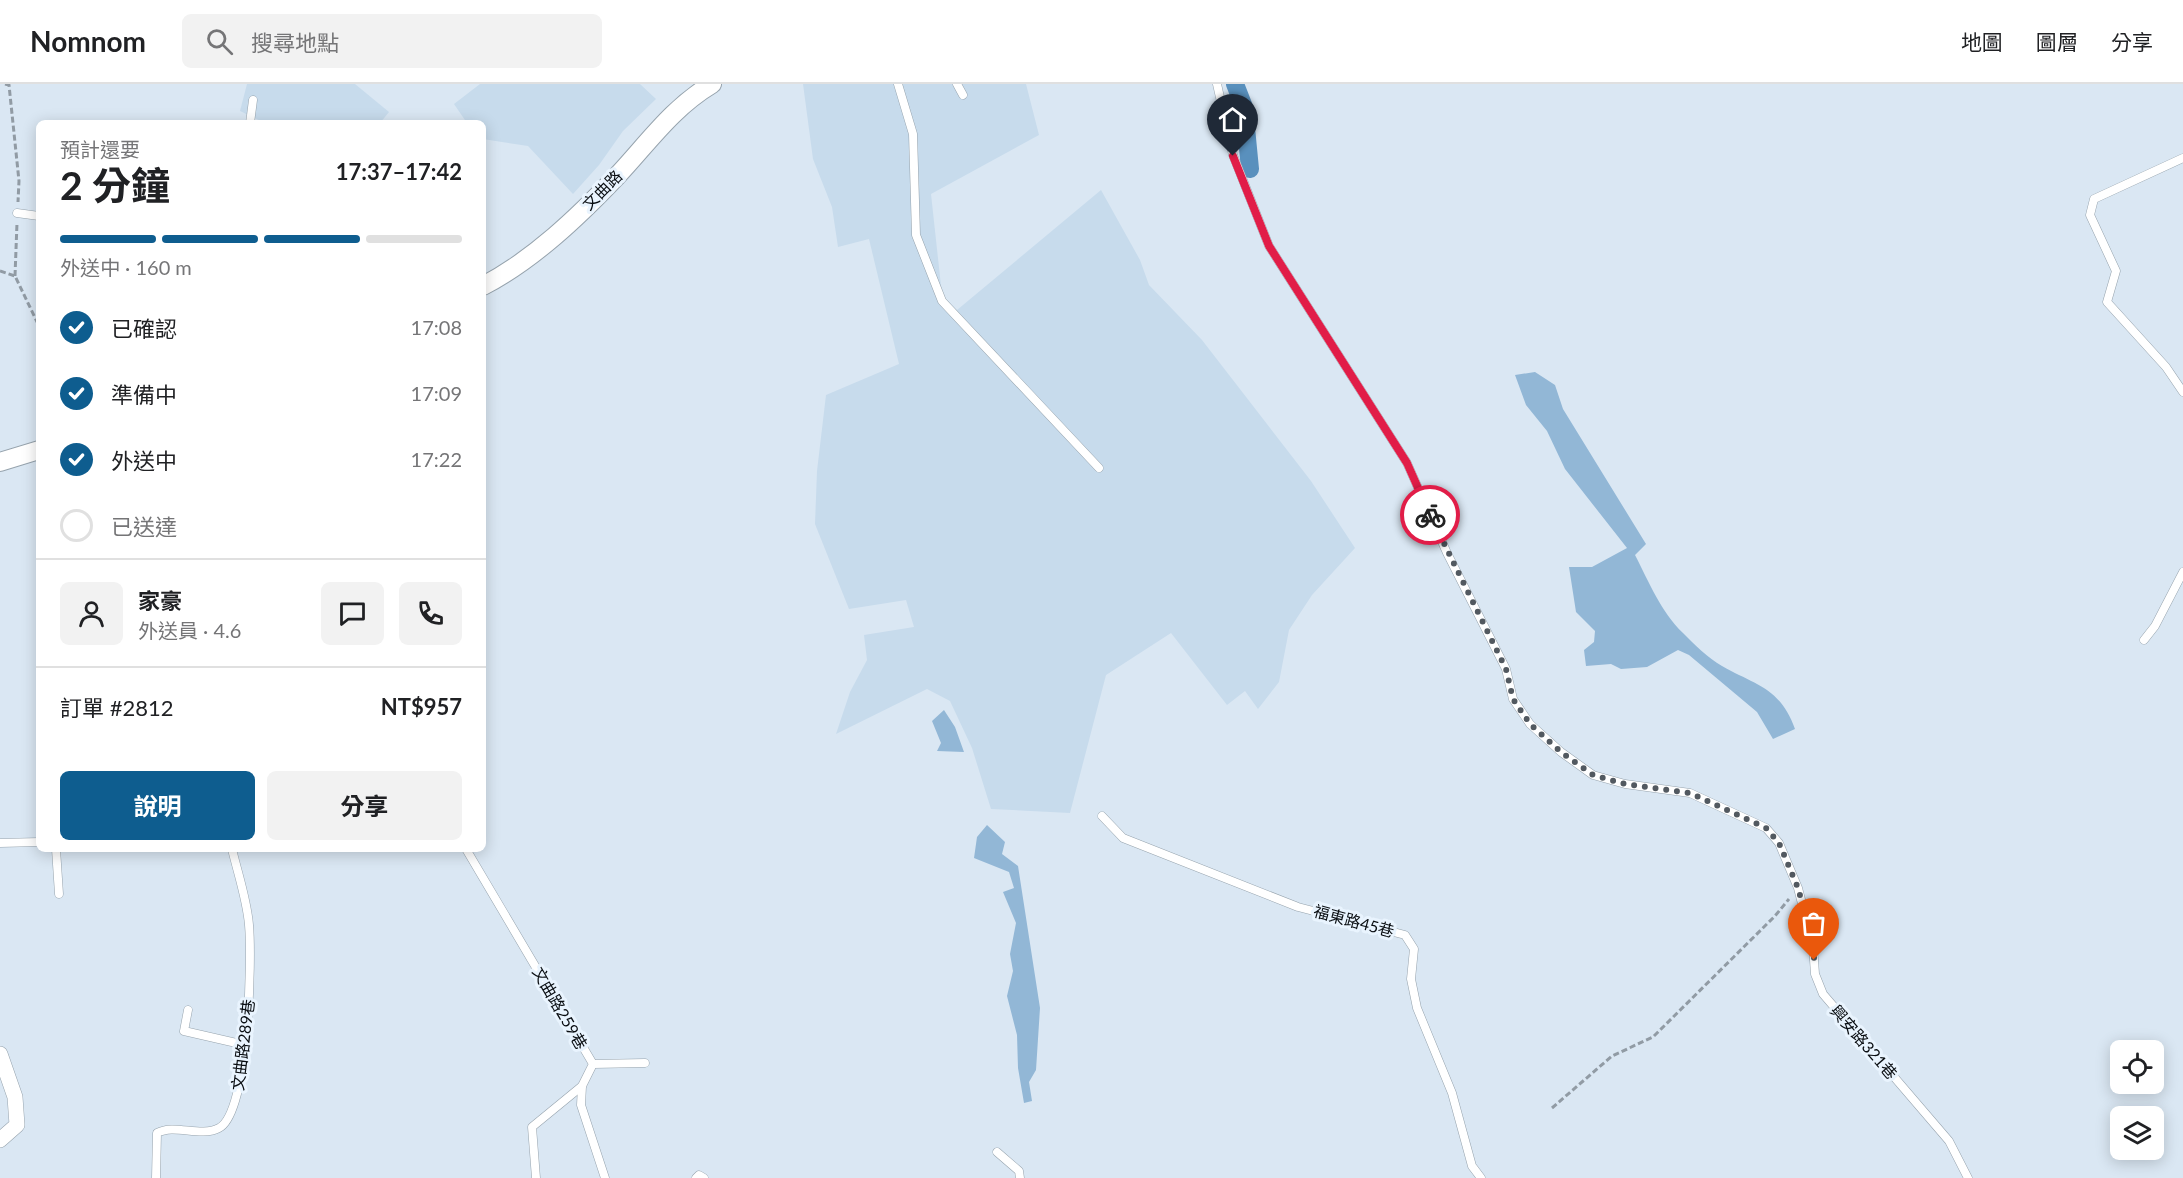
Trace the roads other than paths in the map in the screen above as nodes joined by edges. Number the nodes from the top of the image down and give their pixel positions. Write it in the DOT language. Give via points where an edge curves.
graph roads {
  1 [pos="712,84"];
  2 [pos="898,84"];
  3 [pos="957,84"];
  4 [pos="1217,84"];
  5 [pos="963,95"];
  6 [pos="253,100"];
  7 [pos="250,120"];
  8 [pos="2183,158"];
  9 [pos="17,213"];
  10 [pos="36,216"];
  11 [pos="486,284"];
  12 [pos="2183,392"];
  13 [pos="36,451"];
  14 [pos="0,462"];
  15 [pos="1100,468"];
  16 [pos="2183,572"];
  17 [pos="2144,640"];
  18 [pos="1102,816"];
  19 [pos="36,842"];
  20 [pos="0,843"];
  21 [pos="56,852"];
  22 [pos="233,852"];
  23 [pos="468,852"];
  24 [pos="59,894"];
  25 [pos="188,1010"];
  26 [pos="244,1045"];
  27 [pos="0,1054"];
  28 [pos="645,1063"];
  29 [pos="593,1064"];
  30 [pos="582,1086"];
  31 [pos="0,1140"];
  32 [pos="998,1152"];
  33 [pos="156,1178"];
  34 [pos="536,1178"];
  35 [pos="605,1178"];
  36 [pos="696,1178"];
  37 [pos="704,1178"];
  38 [pos="1020,1178"];
  39 [pos="1481,1178"];
  40 [pos="1968,1178"];
  1 -- 11 [label="street, 文曲路" via="657,127 617,176 558,232 503,276"];
  2 -- 15 [label="lane" via="913,134 916,235 942,301"];
  3 -- 5 [label="lane"];
  4 -- 40 [label="lane, 興安路321巷" via="1233,156 1269,246 1407,463 1506,669 1513,699 1530,724 1593,775 1625,784 1690,793 1766,828 1779,843 1798,888 1814,946 1815,974 1823,994 1948,1141"];
  6 -- 7 [label="lane"];
  8 -- 12 [label="lane" via="2094,199 2090,215 2116,271 2107,302 2166,367"];
  9 -- 10 [label="lane"];
  13 -- 14 [label="street"];
  16 -- 17 [label="lane"];
  18 -- 39 [label="lane, 福東路45巷" via="1123,838 1298,907 1405,934 1414,949 1411,979 1417,1008 1452,1093 1472,1166"];
  19 -- 20 [label="lane"];
  21 -- 24 [label="lane"];
  22 -- 26 [label="lane, 文曲路289巷" via="249,923 250,982"];
  23 -- 29 [label="lane, 文曲路259巷"];
  25 -- 26 [label="lane" via="184,1031"];
  26 -- 33 [label="lane, 文曲路289巷" via="239,1093 228,1118 220,1128 203,1132 164,1129 157,1133"];
  27 -- 31 [label="street" via="18,1111 17,1125"];
  28 -- 29 [label="lane"];
  29 -- 30 [label="lane, 文曲路259巷"];
  30 -- 34 [label="lane" via="532,1127"];
  30 -- 35 [label="lane" via="582,1105"];
  32 -- 38 [label="lane" via="1019,1171"];
  36 -- 37 [label="lane"];
}
